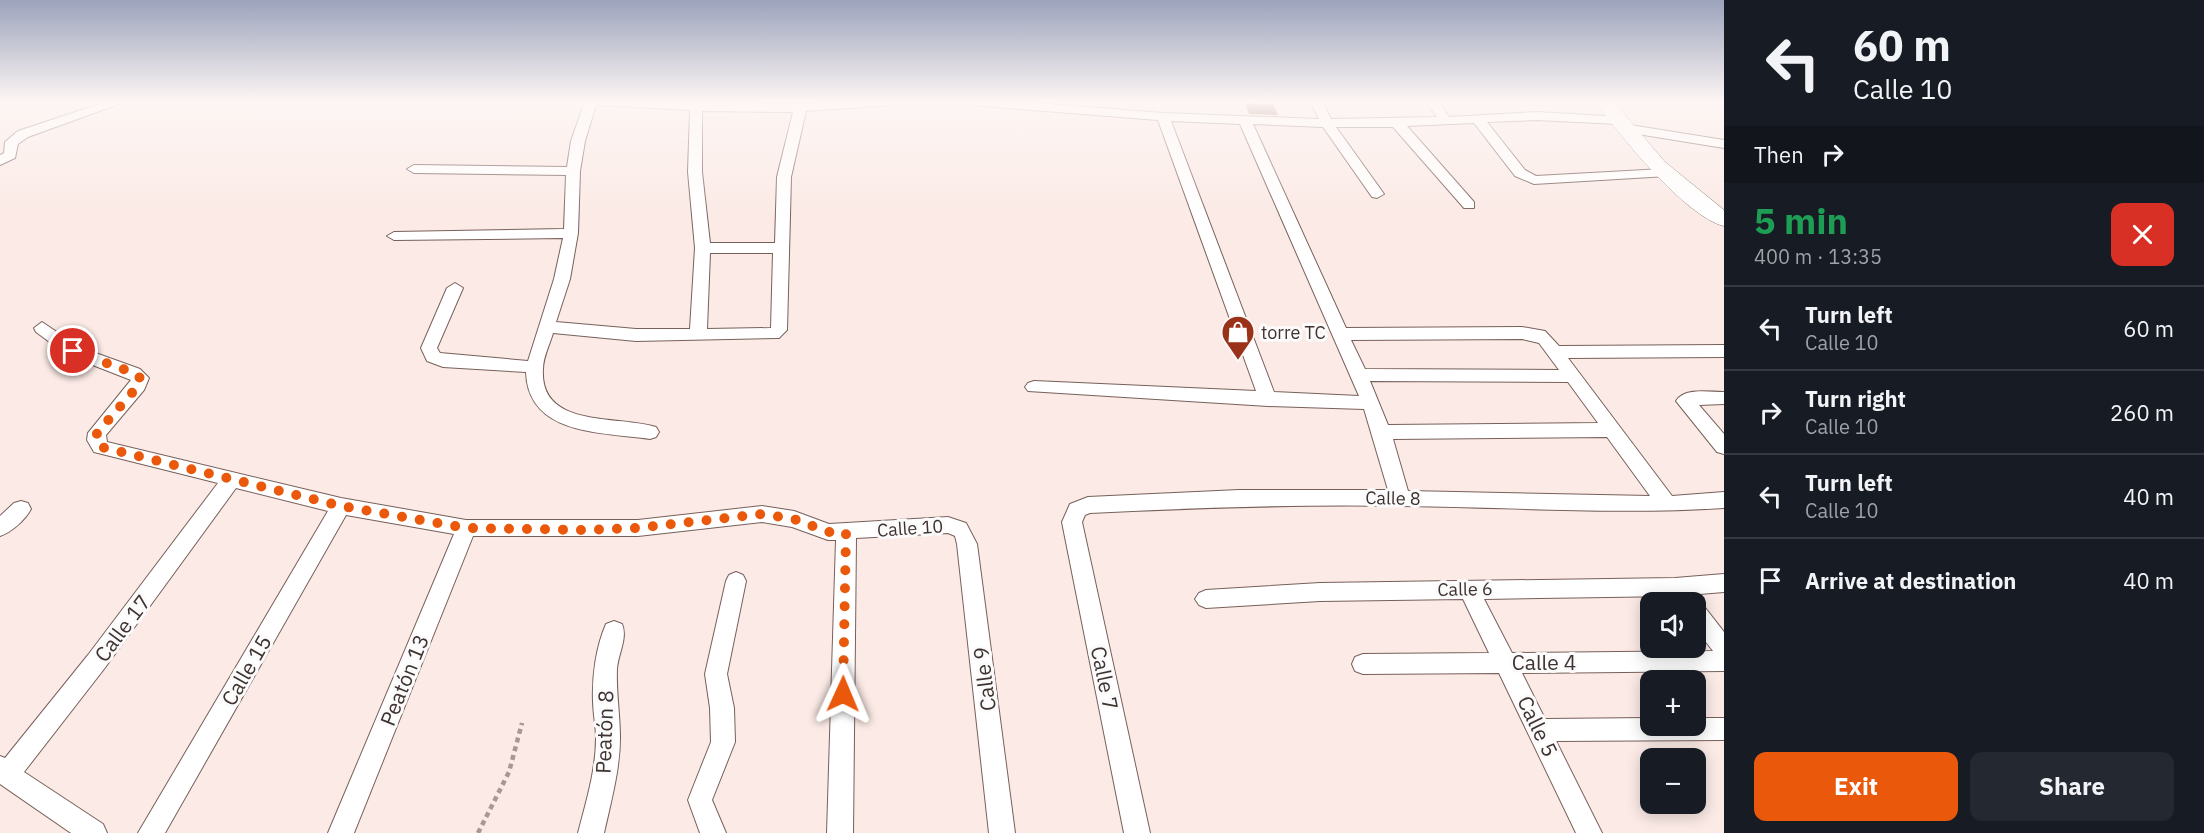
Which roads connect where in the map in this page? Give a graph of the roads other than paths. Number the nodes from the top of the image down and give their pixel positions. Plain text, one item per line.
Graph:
1 (15, 140) edge
2 (578, 140) edge
3 (695, 140) edge
4 (793, 140) edge
5 (1171, 140) edge
6 (1254, 140) edge
7 (1339, 140) edge
8 (1411, 140) edge
9 (1494, 140) edge
10 (1635, 140) edge
11 (1703, 140) edge
12 (1724, 144) edge
13 (0, 161) edge
14 (414, 169) dead end
15 (573, 171) junction
16 (1663, 173) junction
17 (1377, 194) dead end
18 (1469, 205) dead end
19 (1724, 220) edge
20 (571, 233) junction
21 (394, 236) dead end
22 (703, 248) junction
23 (782, 249) junction
24 (455, 288) dead end
25 (547, 327) junction
26 (42, 328) dead end
27 (699, 333) junction
28 (1341, 334) junction
29 (1724, 351) edge
30 (1554, 352) junction
31 (534, 367) junction
32 (1359, 375) junction
33 (1571, 376) junction
34 (1034, 387) dead end
35 (1724, 398) edge
36 (1268, 400) junction
37 (1371, 403) junction
38 (1612, 430) junction
39 (650, 432) dead end
40 (1382, 432) junction
41 (1724, 447) edge
42 (232, 478) junction
43 (1401, 498) junction
44 (1724, 500) edge
45 (1667, 504) junction
46 (341, 506) junction
47 (21, 509) dead end
48 (1072, 522) joint
49 (0, 528) edge
50 (466, 528) junction
51 (959, 528) joint
52 (846, 533) junction
53 (736, 581) dead end
54 (1724, 583) edge
55 (1469, 589) junction
56 (1692, 592) edge
57 (1640, 594) edge
58 (1206, 599) dead end
59 (1706, 626) edge
60 (614, 631) dead end
61 (1724, 648) edge
62 (1724, 661) edge
63 (1507, 663) junction
64 (1363, 664) dead end
65 (1724, 729) edge
66 (1540, 730) junction
67 (4, 772) edge
68 (94, 833) edge
69 (151, 833) edge
70 (341, 833) edge
71 (591, 833) edge
72 (713, 833) edge
73 (840, 833) edge
74 (1002, 833) edge
75 (1137, 833) edge
76 (1589, 833) edge

1 - 13 street
2 - 15 street
3 - 22 street
4 - 23 street
5 - 36 street
6 - 28 street
7 - 17 street
8 - 18 street
9 - 16 street
10 - 16 street
11 - 12 street
14 - 15 street
15 - 20 street
16 - 19 street
20 - 21 street
20 - 25 street
22 - 23 street
22 - 27 street
23 - 27 street
24 - 31 street
25 - 27 street
25 - 31 street
26 - 42 street, Calle 10
28 - 30 street
28 - 32 street
29 - 30 street
30 - 33 street
31 - 39 street
32 - 33 street
32 - 37 street
33 - 38 street
34 - 36 street
35 - 41 street
36 - 37 street
37 - 40 street
38 - 40 street
38 - 45 street
40 - 43 street
42 - 46 street, Calle 10
42 - 67 street, Calle 17
43 - 45 street, Calle 8
43 - 48 street, Calle 8
44 - 45 street, Calle 8
46 - 50 street, Calle 10
46 - 69 street, Calle 15
47 - 49 street
48 - 75 street, Calle 7
50 - 52 street, Calle 10
50 - 70 street, Peatón 13
51 - 52 street, Calle 10
51 - 74 street, Calle 9
52 - 73 street
53 - 72 street
54 - 56 street, Calle 6
55 - 57 street, Calle 6
55 - 58 street, Calle 6
55 - 63 street, Calle 5
59 - 61 street
60 - 71 street, Peatón 8
62 - 63 street, Calle 4
63 - 64 street, Calle 4
63 - 66 street, Calle 5
65 - 66 street
66 - 76 street, Calle 5
67 - 68 street

